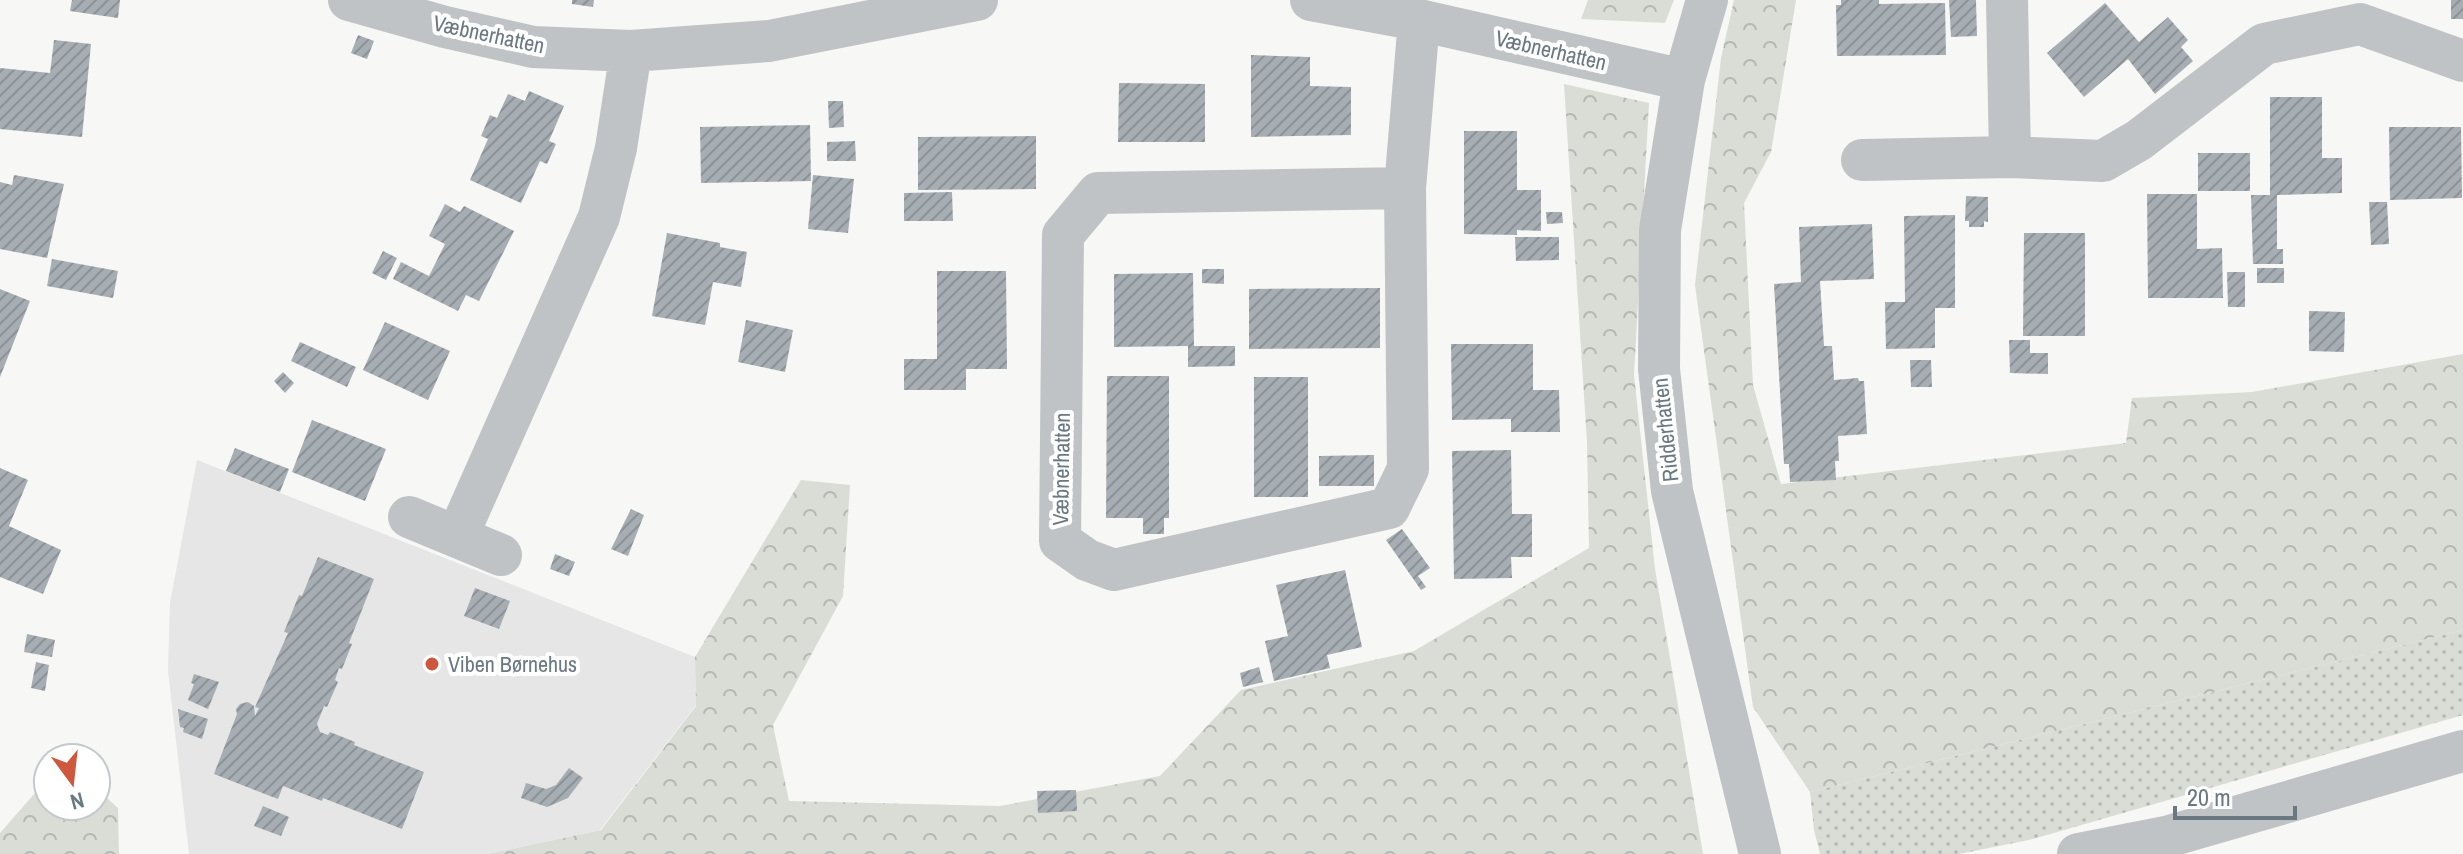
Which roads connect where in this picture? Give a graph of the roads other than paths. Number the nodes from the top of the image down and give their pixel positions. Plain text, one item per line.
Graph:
1 (349, 0) edge
2 (977, 0) edge
3 (1311, 0) edge
4 (1707, 0) edge
5 (2007, 0) edge
6 (2360, 12) edge
7 (1419, 20) junction
8 (631, 51) junction
9 (2463, 61) edge
10 (1684, 80) junction
11 (2010, 157) junction
12 (1862, 160) dead end
13 (1405, 188) junction
14 (409, 517) dead end
15 (457, 537) junction
16 (501, 555) dead end
17 (2463, 751) edge
18 (2170, 836) junction
19 (1760, 854) edge
20 (2078, 854) edge
21 (2127, 854) edge

1 - 8 street, Væbnerhatten
2 - 8 street, Væbnerhatten
3 - 7 street, Væbnerhatten
4 - 10 street, Ridderhatten
5 - 11 street
6 - 9 street
6 - 11 street
7 - 10 street, Væbnerhatten
7 - 13 street, Væbnerhatten
8 - 15 street
10 - 19 street, Ridderhatten
11 - 12 street
13 - 13 street, Væbnerhatten
14 - 15 street
15 - 16 street
17 - 18 street
18 - 20 street
18 - 21 street

